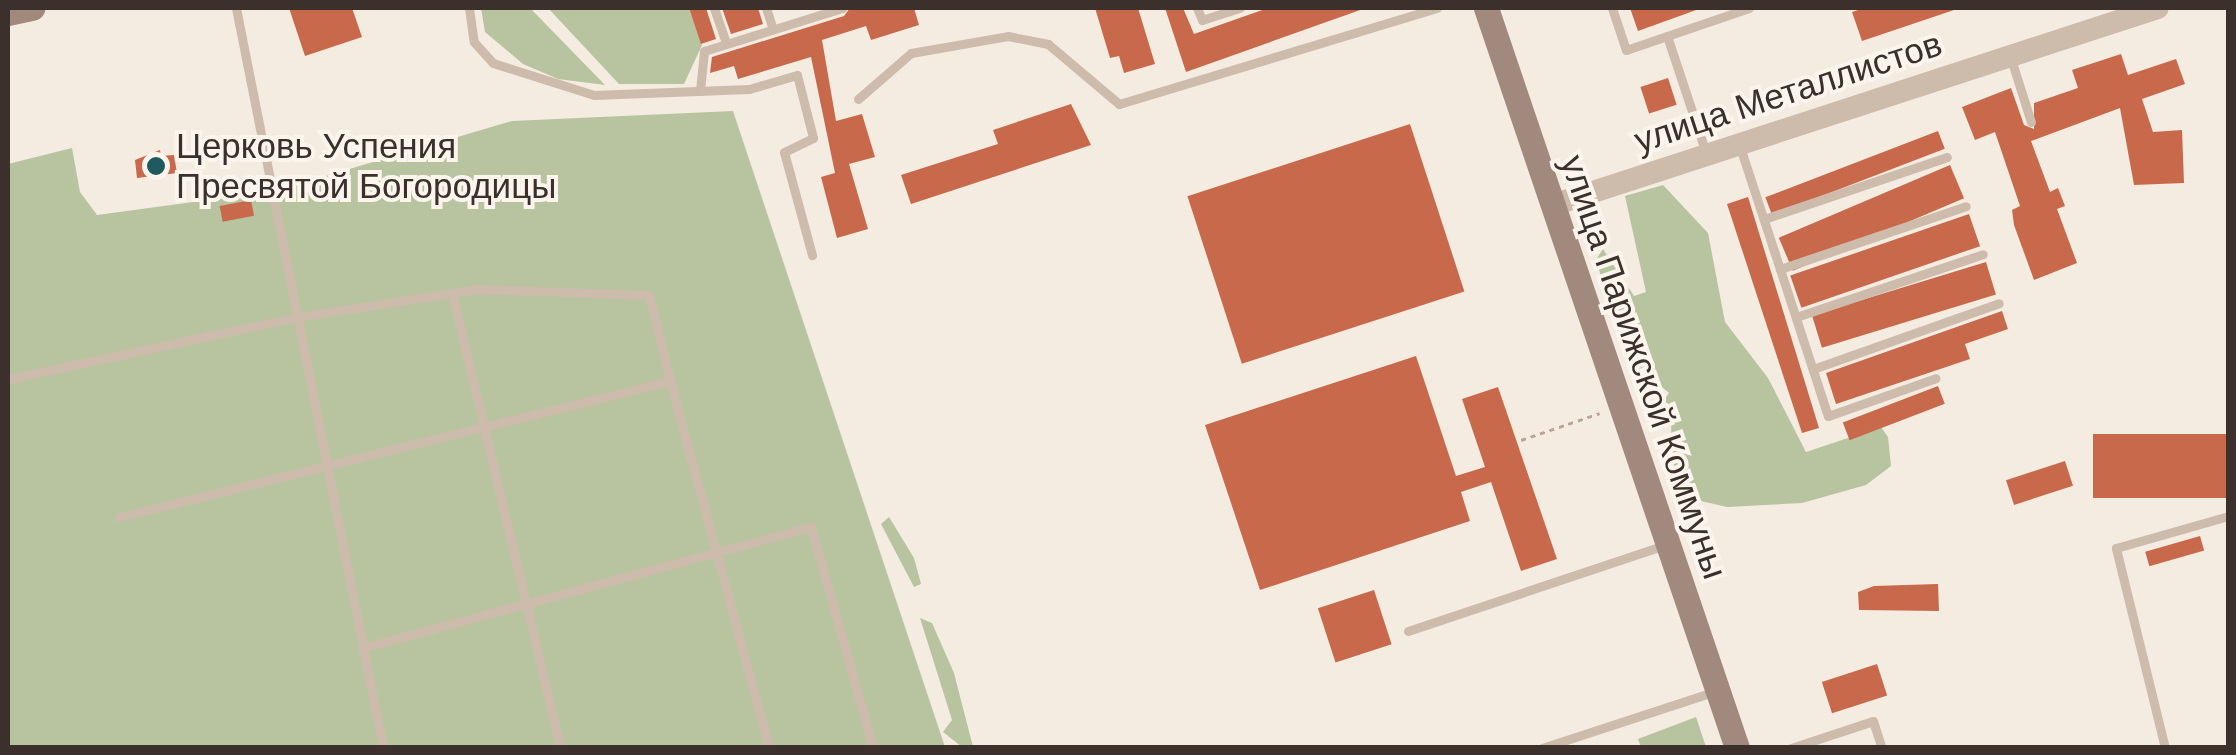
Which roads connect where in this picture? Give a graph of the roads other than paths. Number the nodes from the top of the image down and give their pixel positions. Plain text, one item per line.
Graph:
1 (32, 8) edge
2 (236, 8) edge
3 (470, 8) edge
4 (714, 8) edge
5 (766, 8) edge
6 (842, 8) edge
7 (1197, 8) edge
8 (1240, 8) edge
9 (1437, 8) edge
10 (1486, 8) edge
11 (1612, 8) edge
12 (1749, 8) edge
13 (2158, 8) edge
14 (830, 9) edge
15 (1405, 10) edge
16 (8, 13) edge
17 (773, 28) junction
18 (1667, 36) junction
19 (726, 43) junction
20 (2010, 56) junction
21 (700, 91) junction
22 (858, 99) dead end
23 (2031, 122) dead end
24 (1739, 144) junction
25 (1706, 155) junction
26 (1947, 157) dead end
27 (1553, 205) junction
28 (1966, 206) dead end
29 (1764, 219) junction
30 (1983, 254) dead end
31 (812, 256) dead end
32 (1780, 269) junction
33 (452, 293) junction
34 (2000, 303) dead end
35 (298, 317) junction
36 (1796, 317) junction
37 (1813, 369) junction
38 (1936, 378) dead end
39 (8, 379) edge
40 (670, 381) junction
41 (480, 427) junction
42 (323, 466) junction
43 (2228, 516) edge
44 (119, 517) dead end
45 (1667, 544) junction
46 (717, 552) junction
47 (524, 604) junction
48 (1408, 631) dead end
49 (362, 648) junction
50 (1716, 691) junction
51 (383, 748) edge
52 (560, 748) edge
53 (769, 748) edge
54 (873, 748) edge
55 (1542, 748) edge
56 (1737, 748) edge
57 (1791, 748) edge
58 (1882, 748) edge
59 (2165, 748) edge

1 - 16 main road
2 - 35 lane
3 - 21 lane
4 - 19 lane
5 - 17 lane
6 - 14 lane
7 - 8 lane
9 - 15 lane
10 - 27 main road, улица Парижской Коммуны
11 - 18 lane
12 - 18 lane
13 - 20 street, улица Металлистов
14 - 17 lane
15 - 22 lane
17 - 19 lane
18 - 25 lane
19 - 21 lane
20 - 23 lane
20 - 24 street, улица Металлистов
21 - 31 lane
24 - 25 street, улица Металлистов
24 - 29 lane
25 - 27 street, улица Металлистов
26 - 29 lane
27 - 45 main road, улица Парижской Коммуны
28 - 32 lane
29 - 32 lane
30 - 36 lane
32 - 36 lane
33 - 35 lane
33 - 40 lane
33 - 41 lane
34 - 37 lane
35 - 39 lane
35 - 42 lane
36 - 37 lane
37 - 38 lane
40 - 41 lane
40 - 46 lane
41 - 42 lane
41 - 47 lane
42 - 44 lane
42 - 49 lane
43 - 59 lane
45 - 48 lane
45 - 50 main road, улица Парижской Коммуны
46 - 47 lane
46 - 53 lane
46 - 54 lane
47 - 49 lane
47 - 52 lane
49 - 51 lane
50 - 55 lane
50 - 56 main road, улица Парижской Коммуны
57 - 58 lane

